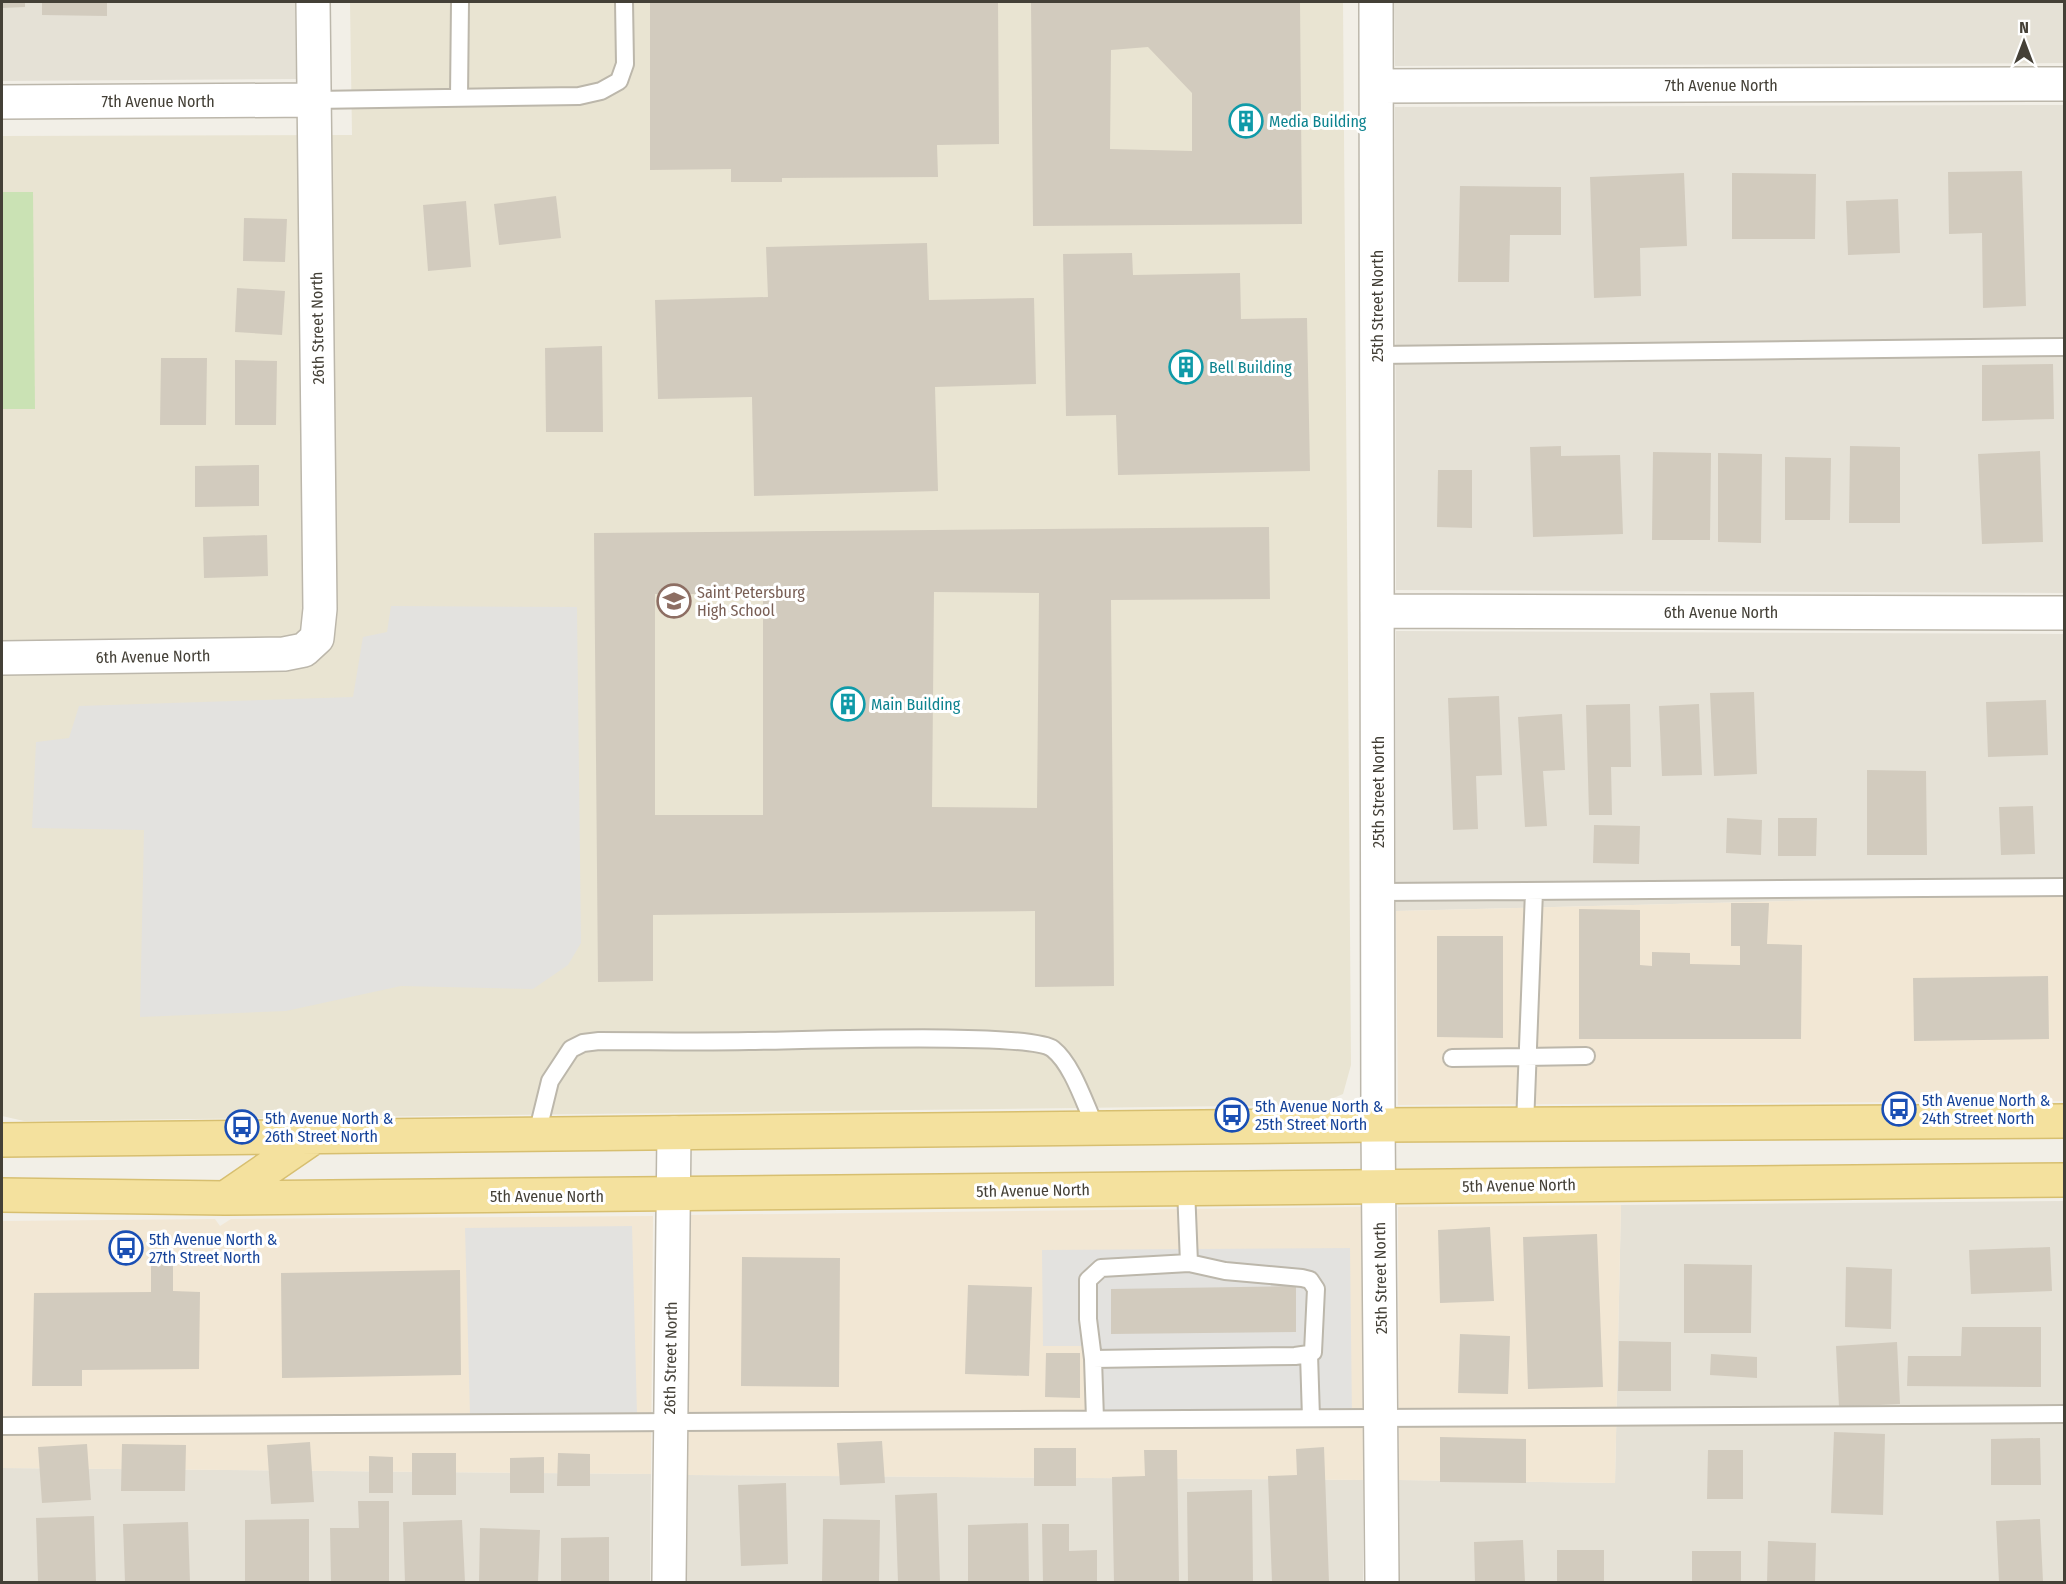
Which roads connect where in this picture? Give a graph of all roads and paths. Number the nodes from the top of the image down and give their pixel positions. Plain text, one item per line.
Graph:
1 (313, 2) edge
2 (460, 2) edge
3 (624, 2) edge
4 (1376, 2) edge
5 (2064, 84) edge
6 (1377, 86) junction
7 (459, 98) junction
8 (314, 100) junction
9 (2, 102) edge
10 (2064, 347) edge
11 (1377, 355) junction
12 (1377, 611) junction
13 (2064, 613) edge
14 (304, 650) joint
15 (2, 658) edge
16 (2064, 887) edge
17 (1534, 891) junction
18 (1378, 892) junction
19 (1586, 1056) dead end
20 (1528, 1057) junction
21 (1452, 1058) dead end
22 (2064, 1122) edge
23 (1378, 1125) junction
24 (1525, 1125) junction
25 (1096, 1128) junction
26 (674, 1133) junction
27 (537, 1134) junction
28 (314, 1137) junction
29 (2, 1140) edge
30 (2064, 1180) edge
31 (1379, 1186) junction
32 (1186, 1188) junction
33 (672, 1195) junction
34 (2, 1196) edge
35 (225, 1198) junction
36 (1189, 1263) junction
37 (1309, 1354) junction
38 (1093, 1359) junction
39 (2064, 1414) edge
40 (1311, 1418) junction
41 (1381, 1418) junction
42 (1095, 1419) junction
43 (670, 1422) junction
44 (2, 1426) edge
45 (669, 1582) edge
46 (1382, 1582) edge

1 - 8 street, 26th Street North
2 - 7 lane
3 - 7 lane
4 - 6 street, 25th Street North
5 - 6 street, 7th Avenue North
6 - 11 street, 25th Street North
7 - 8 lane
8 - 9 street, 7th Avenue North
8 - 14 street, 26th Street North
10 - 11 lane
11 - 12 street, 25th Street North
12 - 13 street, 6th Avenue North
12 - 18 street, 25th Street North
14 - 15 street, 6th Avenue North
16 - 17 lane
17 - 18 lane
17 - 20 lane
18 - 23 street, 25th Street North
19 - 20 lane
20 - 21 lane
20 - 24 lane
22 - 24 main road
23 - 24 main road
23 - 25 main road
23 - 31 street, 25th Street North
25 - 26 main road
25 - 27 lane
26 - 27 main road
26 - 33 street, 26th Street North
27 - 28 main road
28 - 29 main road
28 - 35 main road
30 - 31 main road, 5th Avenue North
31 - 32 main road, 5th Avenue North
31 - 41 street, 25th Street North
32 - 33 main road, 5th Avenue North
32 - 36 lane
33 - 35 main road, 5th Avenue North
33 - 43 street, 26th Street North
34 - 35 main road, 5th Avenue North
36 - 37 lane
36 - 38 lane
37 - 38 lane
37 - 40 lane
38 - 42 lane
39 - 41 lane
40 - 41 lane
40 - 42 lane
41 - 46 street, 25th Street North
42 - 43 lane
43 - 44 lane
43 - 45 street, 26th Street North

